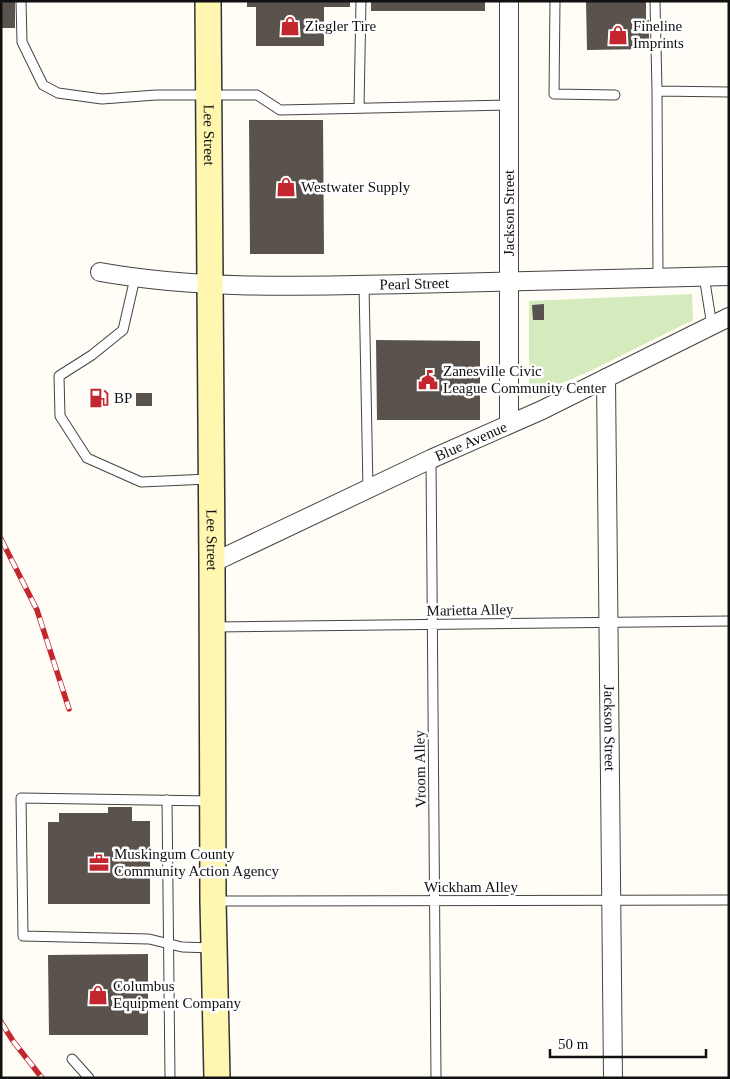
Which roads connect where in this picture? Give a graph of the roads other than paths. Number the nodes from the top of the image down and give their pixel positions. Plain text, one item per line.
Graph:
1 (21, 1) edge
2 (208, 1) edge
3 (361, 1) edge
4 (509, 1) edge
5 (555, 1) edge
6 (655, 1) edge
7 (657, 91) junction
8 (729, 92) edge
9 (209, 94) junction
10 (615, 95) dead end
11 (509, 105) junction
12 (359, 108) junction
13 (100, 272) dead end
14 (704, 276) junction
15 (729, 276) edge
16 (658, 277) junction
17 (135, 278) junction
18 (509, 281) junction
19 (210, 285) junction
20 (364, 285) junction
21 (729, 317) edge
22 (712, 326) junction
23 (606, 378) junction
24 (509, 424) junction
25 (431, 460) junction
26 (212, 479) junction
27 (368, 489) junction
28 (212, 563) junction
29 (729, 621) edge
30 (607, 622) junction
31 (432, 624) junction
32 (212, 627) junction
33 (167, 800) junction
34 (212, 801) junction
35 (434, 900) junction
36 (611, 900) junction
37 (729, 900) edge
38 (213, 901) junction
39 (169, 943) junction
40 (214, 948) junction
41 (72, 1059) dead end
42 (89, 1078) edge
43 (170, 1078) edge
44 (216, 1078) edge
45 (436, 1078) edge
46 (612, 1078) edge

1 - 9 lane
2 - 9 street, Lee Street
3 - 12 lane
4 - 11 street, Jackson Street
5 - 10 lane
6 - 7 lane
7 - 8 lane
7 - 16 lane
9 - 12 lane
9 - 19 street, Lee Street
11 - 12 lane
11 - 18 street, Jackson Street
13 - 17 street, Pearl Street
14 - 15 street, Pearl Street
14 - 16 street, Pearl Street
14 - 22 lane
16 - 18 street, Pearl Street
17 - 19 street, Pearl Street
17 - 26 lane
18 - 20 street, Pearl Street
18 - 24 street, Jackson Street
19 - 20 street, Pearl Street
19 - 26 street, Lee Street
20 - 27 lane
21 - 22 street, Blue Avenue
22 - 23 street, Blue Avenue
23 - 24 street, Blue Avenue
23 - 30 street, Jackson Street
24 - 25 street, Blue Avenue
25 - 27 street, Blue Avenue
25 - 31 lane, Vroom Alley
26 - 28 street, Lee Street
27 - 28 street, Blue Avenue
28 - 32 street, Lee Street
29 - 30 lane, Marietta Alley
30 - 31 lane, Marietta Alley
30 - 36 street, Jackson Street
31 - 32 lane, Marietta Alley
31 - 35 lane, Vroom Alley
32 - 34 street, Lee Street
33 - 34 lane
33 - 39 lane
33 - 39 lane
34 - 38 street, Lee Street
35 - 36 lane, Wickham Alley
35 - 38 lane, Wickham Alley
35 - 45 lane, Vroom Alley
36 - 37 lane, Wickham Alley
36 - 46 street, Jackson Street
38 - 40 street, Lee Street
39 - 40 lane
39 - 43 lane
40 - 44 street, Lee Street
41 - 42 lane

